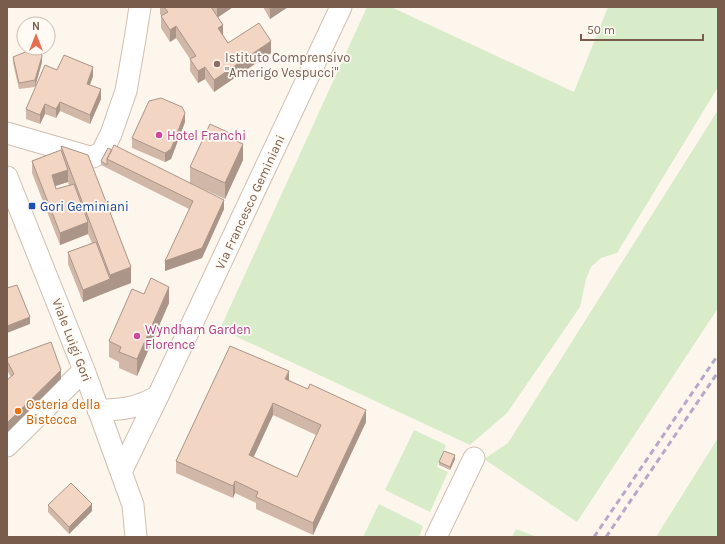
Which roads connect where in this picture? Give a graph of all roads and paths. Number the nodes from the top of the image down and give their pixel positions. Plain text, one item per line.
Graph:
1 (140, 7) edge
2 (341, 7) edge
3 (7, 133) edge
4 (7, 177) edge
5 (84, 370) junction
6 (158, 396) junction
7 (98, 410) junction
8 (7, 446) edge
9 (474, 458) dead end
10 (121, 472) junction
11 (133, 505) junction
12 (136, 537) edge
13 (151, 537) edge
14 (436, 537) edge

1 - 3 street
2 - 6 street, Via Francesco Geminiani
4 - 5 street, Viale Luigi Gori
5 - 7 street, Viale Luigi Gori
5 - 8 street
6 - 7 street
6 - 10 street, Via Francesco Geminiani
7 - 10 street, Viale Luigi Gori
9 - 14 street
10 - 11 street, Viale Luigi Gori
11 - 12 street, Viale Luigi Gori
11 - 13 street, Viale Luigi Gori

